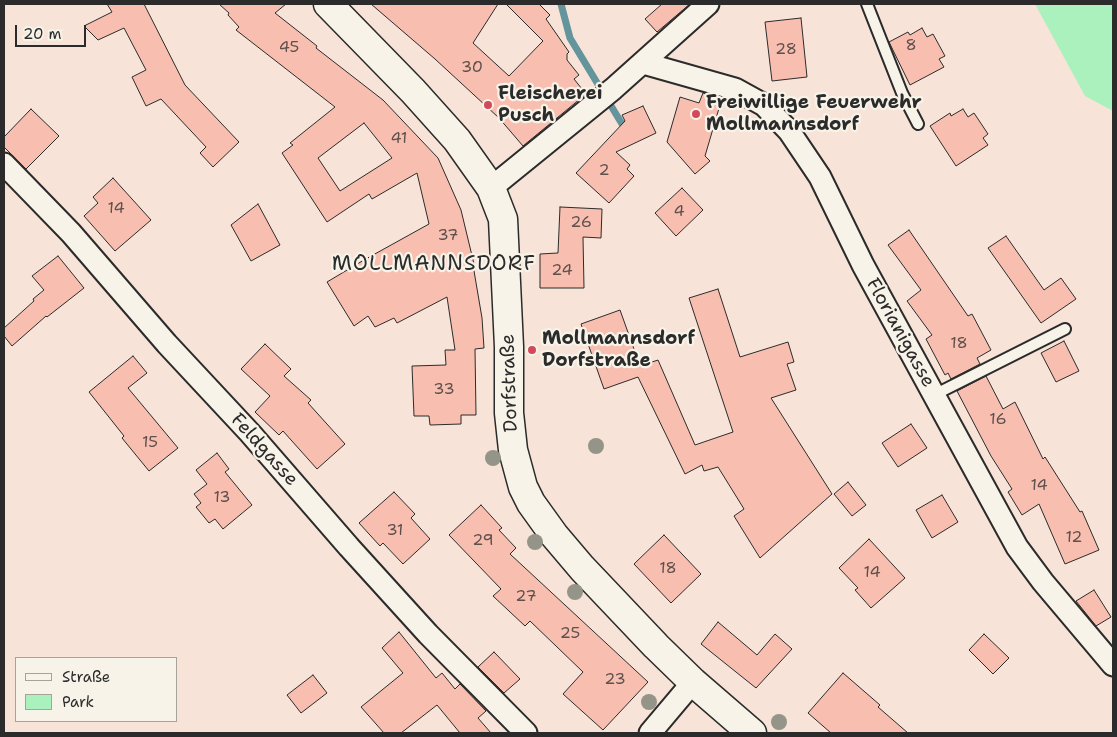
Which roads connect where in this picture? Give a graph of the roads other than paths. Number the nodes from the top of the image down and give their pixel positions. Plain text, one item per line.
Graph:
1 (328, 4) edge
2 (708, 4) edge
3 (867, 4) edge
4 (643, 63) junction
5 (918, 124) dead end
6 (4, 164) edge
7 (491, 188) junction
8 (1065, 329) dead end
9 (934, 394) junction
10 (1113, 664) edge
11 (693, 682) junction
12 (526, 733) edge
13 (650, 733) edge
14 (752, 733) edge

1 - 7 street, Dorfstraße
2 - 4 street
3 - 5 lane
4 - 7 street
4 - 9 street, Florianigasse
6 - 12 street, Feldgasse
7 - 11 street, Dorfstraße
8 - 9 lane
9 - 10 street, Florianigasse
11 - 13 street
11 - 14 street, Dorfstraße

